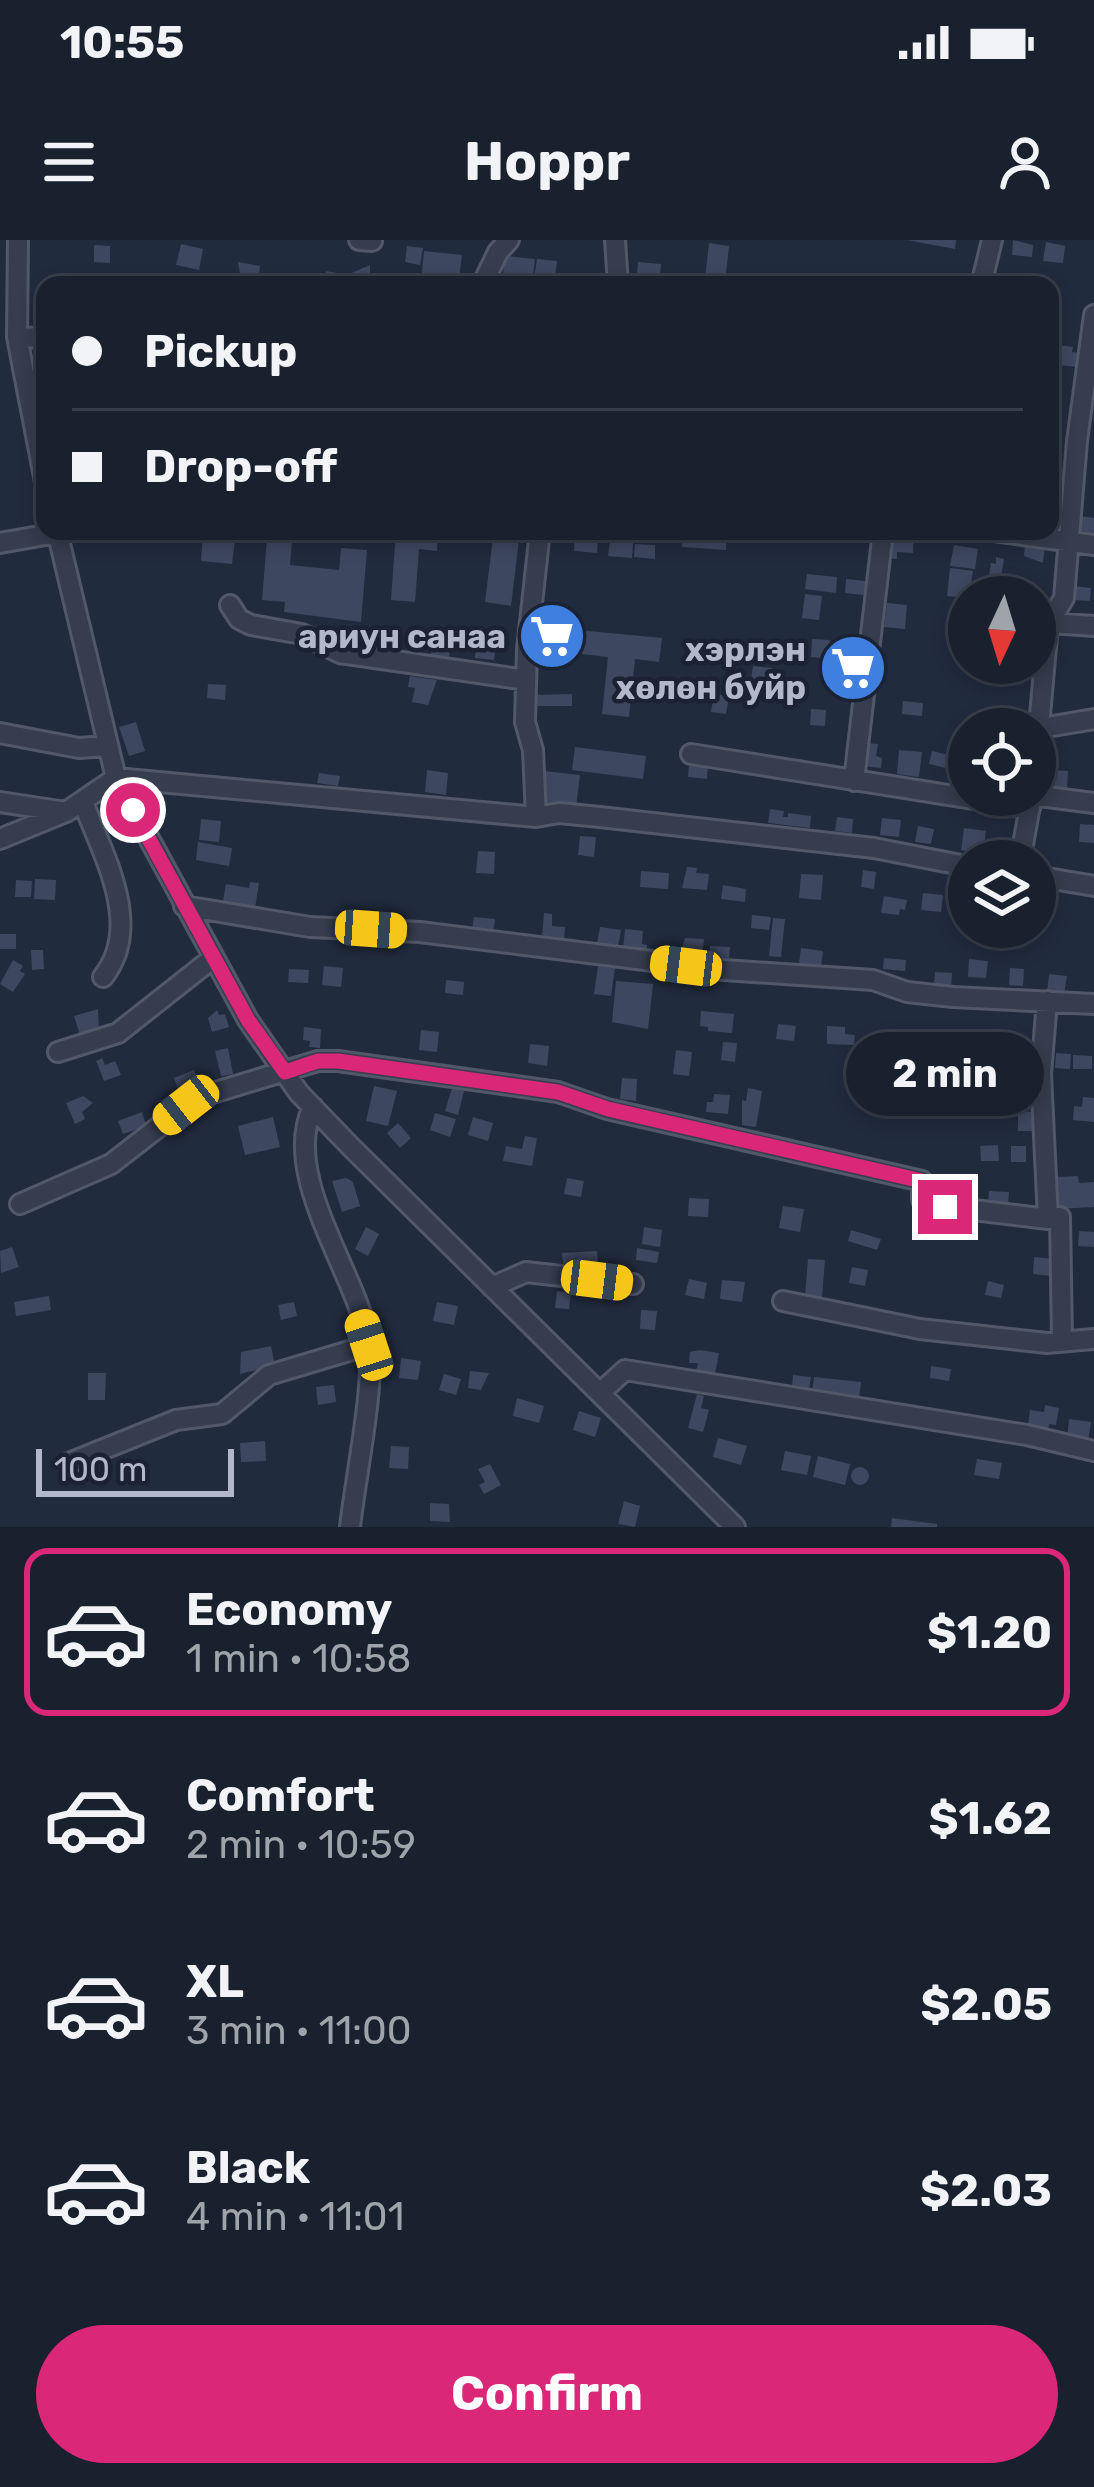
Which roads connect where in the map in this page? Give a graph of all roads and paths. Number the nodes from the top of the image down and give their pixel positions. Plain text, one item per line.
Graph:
1 (18, 240) edge
2 (359, 240) edge
3 (509, 240) edge
4 (615, 240) edge
5 (992, 240) edge
6 (372, 242) edge
7 (486, 276) edge
8 (617, 276) edge
9 (983, 276) edge
10 (1094, 315) edge
11 (17, 337) junction
12 (36, 338) edge
13 (1092, 340) edge
14 (36, 433) edge
15 (1085, 442) edge
16 (36, 536) edge
17 (59, 540) edge
18 (539, 540) edge
19 (882, 540) edge
20 (1054, 540) edge
21 (1067, 542) junction
22 (0, 543) edge
23 (1094, 545) edge
24 (230, 605) dead end
25 (1056, 613) edge
26 (1056, 623) edge
27 (1094, 626) edge
28 (526, 680) junction
29 (1094, 719) edge
30 (1056, 725) edge
31 (0, 733) edge
32 (106, 746) junction
33 (691, 754) dead end
34 (116, 778) junction
35 (854, 781) junction
36 (948, 795) edge
37 (1056, 798) edge
38 (0, 802) edge
39 (1094, 803) edge
40 (74, 807) junction
41 (536, 817) junction
42 (0, 839) edge
43 (948, 862) edge
44 (1056, 880) edge
45 (1094, 886) edge
46 (184, 906) junction
47 (213, 958) junction
48 (103, 977) dead end
49 (1047, 1001) junction
50 (1094, 1004) edge
51 (58, 1052) dead end
52 (285, 1072) junction
53 (313, 1107) junction
54 (20, 1204) dead end
55 (1048, 1219) junction
56 (633, 1284) dead end
57 (492, 1287) junction
58 (783, 1301) dead end
59 (1094, 1339) edge
60 (1062, 1340) junction
61 (369, 1345) junction
62 (600, 1393) junction
63 (1094, 1451) edge
64 (69, 1463) dead end
65 (350, 1527) edge
66 (735, 1527) edge

1 - 11 street
2 - 6 street
3 - 7 street
4 - 8 street
5 - 9 street
10 - 13 street
11 - 12 street
11 - 14 street
13 - 15 street
15 - 21 street
16 - 22 street
17 - 32 street
18 - 28 street
19 - 35 street
20 - 21 street
21 - 23 street
21 - 25 street
24 - 28 street
26 - 27 street
28 - 41 street
29 - 30 street
31 - 32 street
32 - 34 street
33 - 35 street
34 - 40 street
34 - 41 street
34 - 46 street
35 - 36 street
37 - 39 street
38 - 40 street
40 - 42 street
40 - 48 street
41 - 43 street
44 - 45 street
46 - 47 street
46 - 49 street
47 - 51 street
47 - 52 street
49 - 50 street
49 - 55 street
52 - 53 street
52 - 54 street
52 - 55 street
53 - 57 street
53 - 61 street
55 - 60 street
56 - 57 street
57 - 62 street
58 - 60 street
59 - 60 street
61 - 64 street
61 - 65 street
62 - 63 street
62 - 66 street

